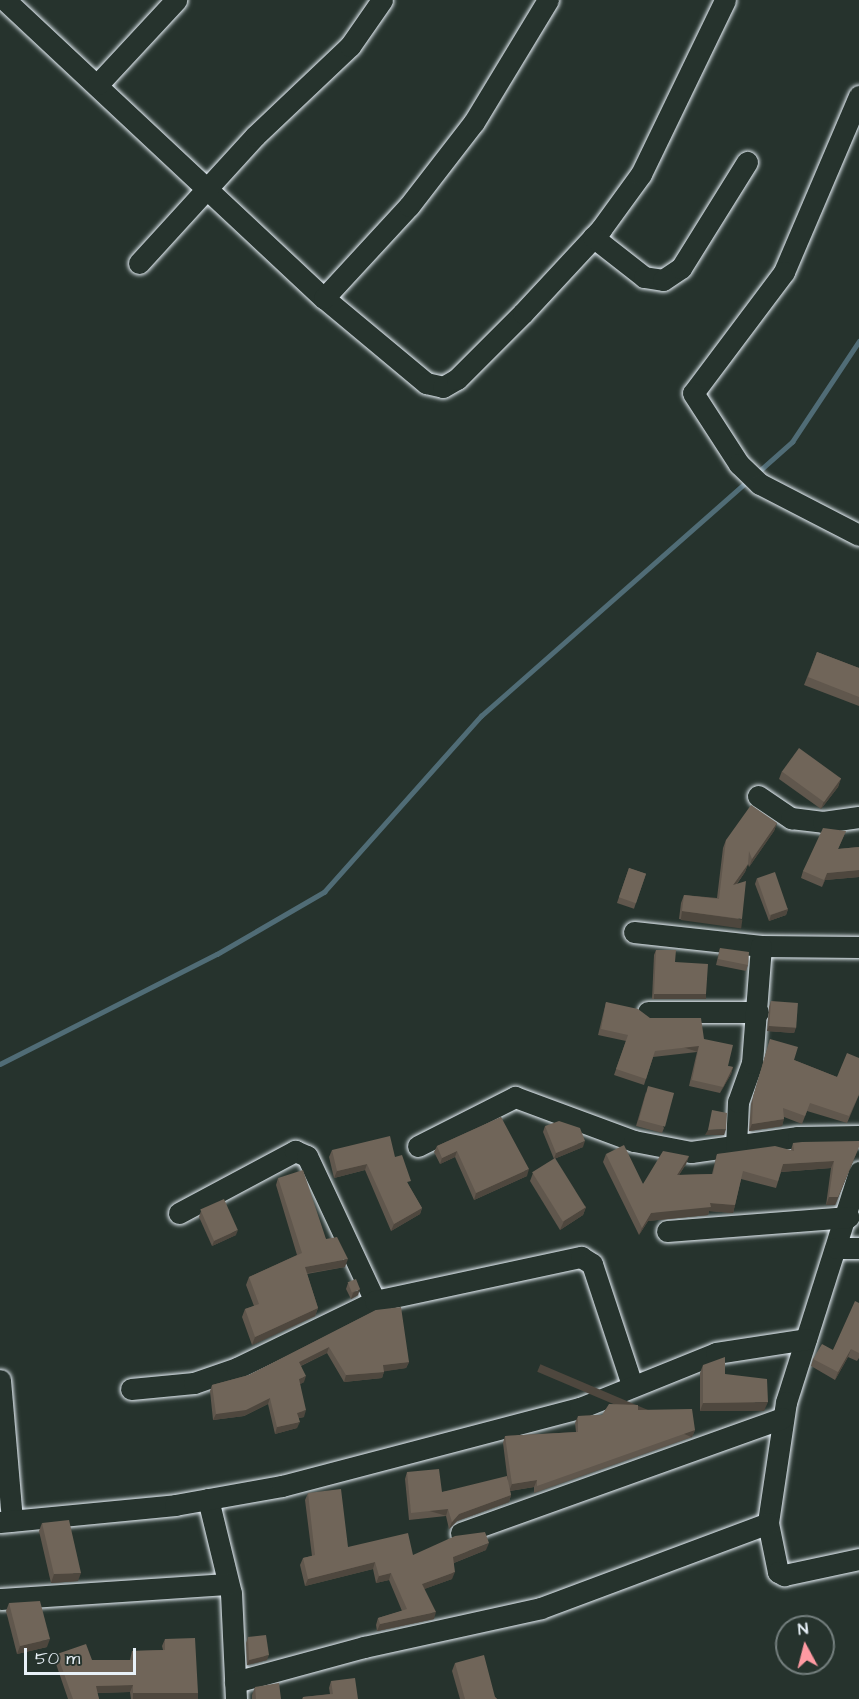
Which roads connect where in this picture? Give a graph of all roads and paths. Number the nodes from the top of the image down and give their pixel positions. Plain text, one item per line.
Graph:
1 (5, 0) edge
2 (176, 0) edge
3 (382, 0) edge
4 (548, 0) edge
5 (725, 0) edge
6 (98, 84) junction
7 (859, 96) edge
8 (747, 162) dead end
9 (204, 190) junction
10 (593, 237) junction
11 (139, 263) dead end
12 (324, 298) junction
13 (859, 535) edge
14 (758, 796) dead end
15 (859, 817) edge
16 (634, 932) dead end
17 (761, 946) junction
18 (859, 947) edge
19 (648, 1012) dead end
20 (758, 1012) junction
21 (859, 1136) edge
22 (418, 1146) dead end
23 (736, 1146) junction
24 (859, 1172) edge
25 (179, 1213) dead end
26 (848, 1216) junction
27 (667, 1231) dead end
28 (836, 1248) junction
29 (859, 1248) edge
30 (375, 1301) junction
31 (806, 1339) junction
32 (0, 1380) edge
33 (632, 1385) junction
34 (131, 1389) dead end
35 (782, 1418) junction
36 (208, 1499) junction
37 (6, 1521) edge
38 (768, 1523) junction
39 (461, 1533) edge
40 (859, 1558) edge
41 (228, 1584) junction
42 (0, 1599) edge
43 (235, 1694) edge

1 - 6 street
2 - 6 street
3 - 9 street
4 - 12 street
5 - 10 street
6 - 9 street
7 - 13 street
8 - 10 street
9 - 11 street
9 - 12 street
10 - 12 street
14 - 15 street
16 - 17 street
17 - 18 street
17 - 20 street
19 - 20 street
20 - 23 street
21 - 23 street
22 - 23 street
24 - 26 street
25 - 30 street
26 - 27 street
26 - 28 street
28 - 29 street
28 - 31 street
30 - 33 street
30 - 34 street
31 - 33 street
31 - 35 street
32 - 37 street
33 - 36 street
35 - 38 street
35 - 39 street
36 - 37 street
36 - 41 street
38 - 40 street
38 - 43 street
41 - 42 street
41 - 43 street

